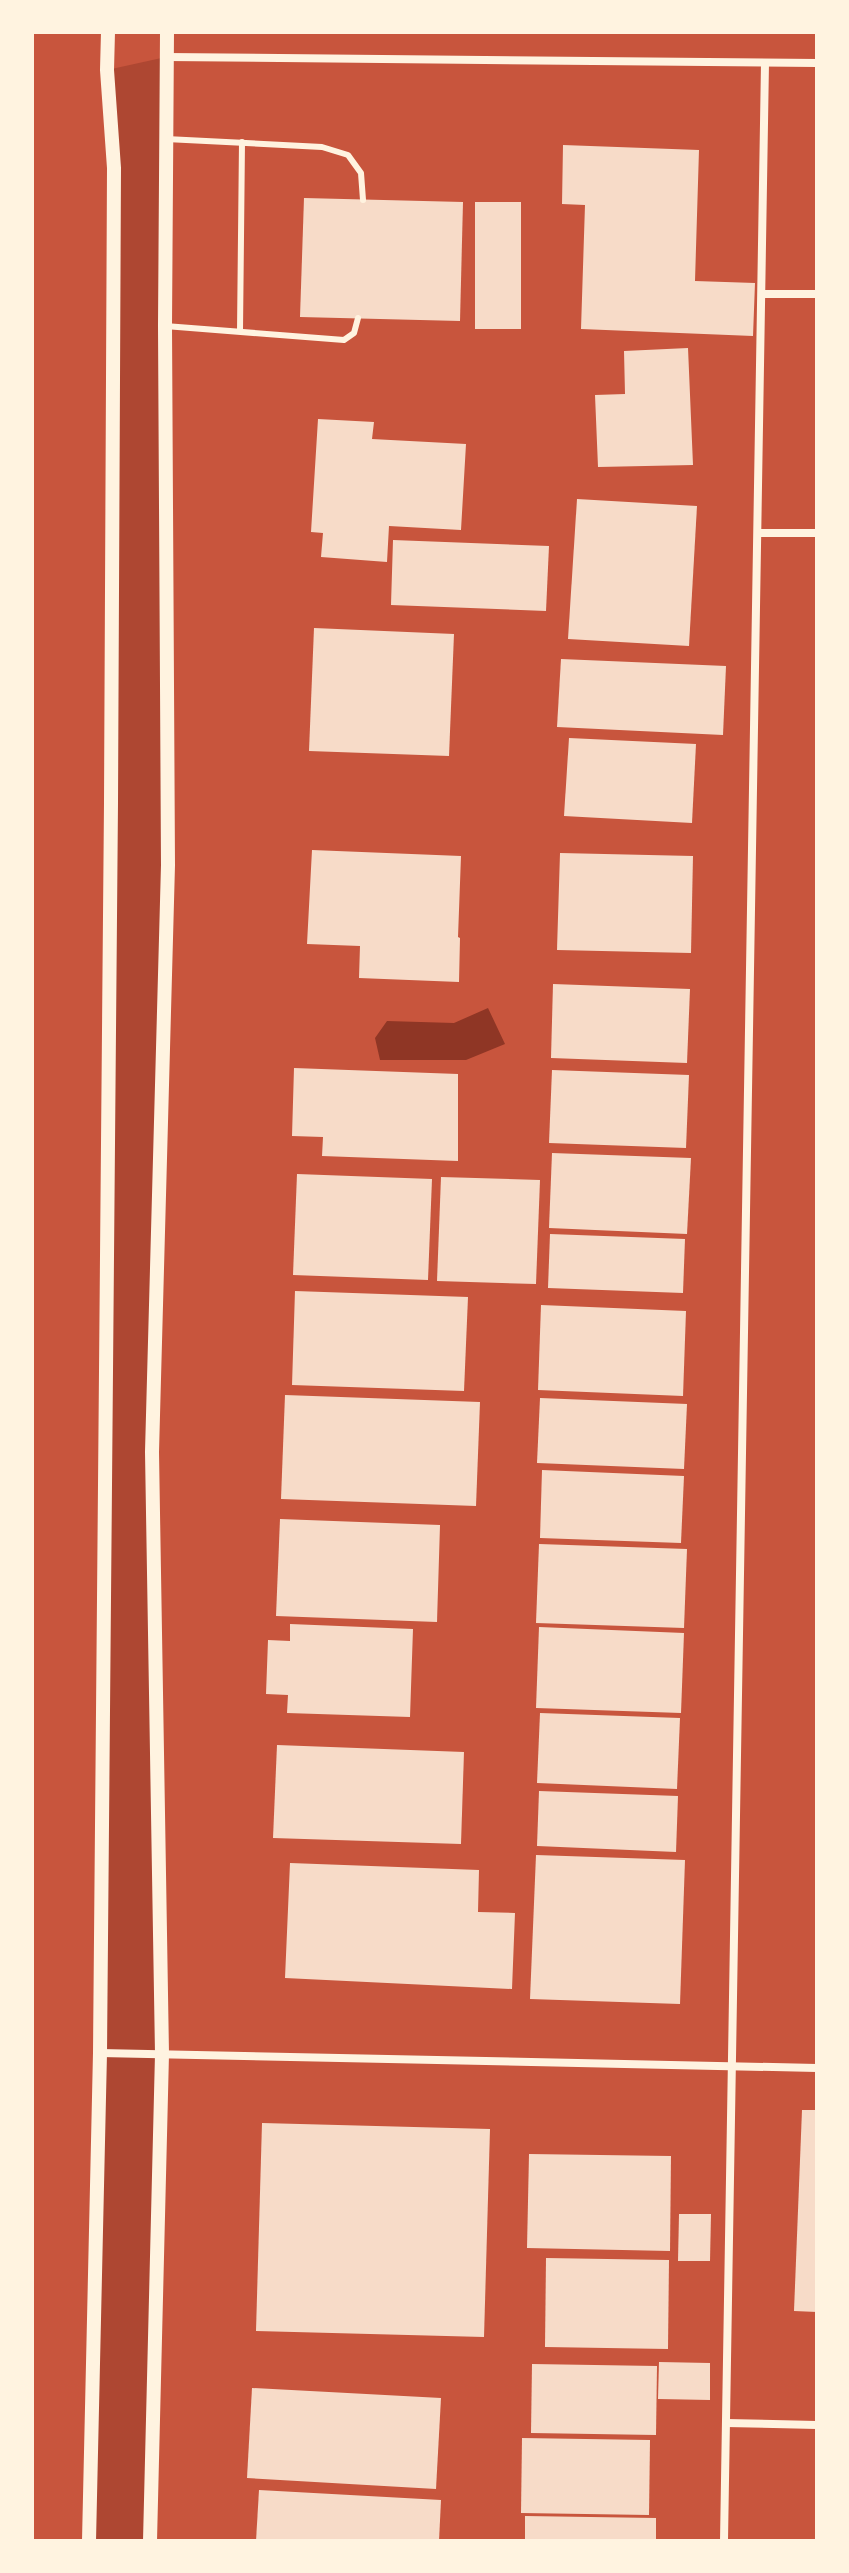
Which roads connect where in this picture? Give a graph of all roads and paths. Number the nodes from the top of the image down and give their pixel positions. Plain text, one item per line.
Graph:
1 (108, 32) edge
2 (167, 33) edge
3 (166, 57) junction
4 (765, 63) junction
5 (817, 63) edge
6 (166, 139) junction
7 (242, 142) junction
8 (363, 200) dead end
9 (762, 294) junction
10 (817, 294) edge
11 (358, 318) dead end
12 (165, 326) junction
13 (240, 331) junction
14 (759, 533) junction
15 (817, 533) edge
16 (100, 2053) junction
17 (162, 2054) junction
18 (732, 2066) junction
19 (817, 2068) edge
20 (726, 2423) junction
21 (817, 2425) edge
22 (89, 2541) edge
23 (150, 2541) edge
24 (724, 2541) edge

1 - 16 street
2 - 3 street
3 - 4 street
3 - 6 street
4 - 5 street
4 - 9 street
6 - 7 lane
6 - 12 street
7 - 8 lane
7 - 13 lane
9 - 10 street
9 - 14 street
11 - 13 lane
12 - 13 lane
12 - 17 street
14 - 15 street
14 - 18 street
16 - 17 street
16 - 22 street
17 - 18 street
17 - 23 street
18 - 19 street
18 - 20 street
20 - 21 street
20 - 24 street

